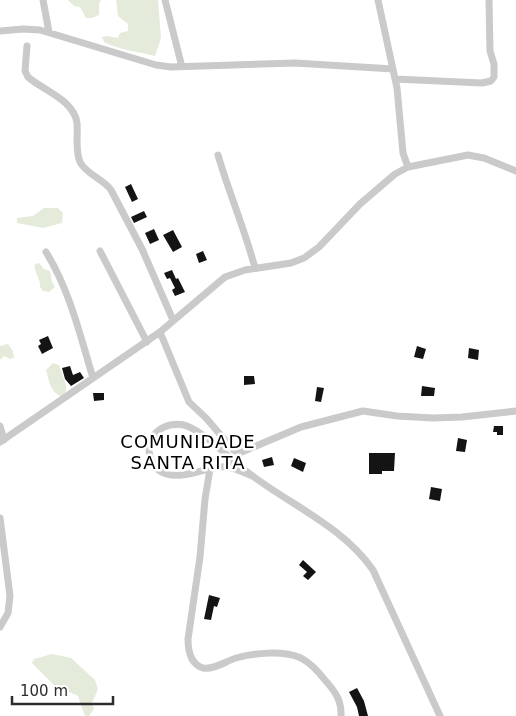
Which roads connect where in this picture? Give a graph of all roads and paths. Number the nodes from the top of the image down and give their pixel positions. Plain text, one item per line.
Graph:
1 (43, 0) edge
2 (166, 0) edge
3 (378, 0) edge
4 (489, 0) edge
5 (0, 32) edge
6 (49, 32) junction
7 (27, 46) dead end
8 (182, 68) junction
9 (393, 69) junction
10 (395, 79) junction
11 (218, 155) dead end
12 (408, 167) junction
13 (516, 171) edge
14 (100, 251) dead end
15 (46, 252) dead end
16 (255, 268) junction
17 (174, 320) junction
18 (160, 332) junction
19 (147, 342) junction
20 (93, 378) junction
21 (516, 411) edge
22 (0, 426) edge
23 (2, 441) edge
24 (234, 457) junction
25 (224, 467) junction
26 (210, 469) junction
27 (252, 476) junction
28 (0, 518) edge
29 (0, 627) edge
30 (341, 716) edge
31 (440, 716) edge

1 - 6 street
2 - 8 street
3 - 9 street
4 - 10 street
5 - 6 street
6 - 8 street
7 - 17 street
8 - 9 street
9 - 10 street
10 - 12 street
11 - 16 street
12 - 13 street
12 - 16 street
14 - 19 street
15 - 20 street
16 - 17 street
17 - 18 street
18 - 19 street
18 - 24 street
19 - 20 street
20 - 23 street
21 - 24 street
22 - 23 street
24 - 25 street
24 - 26 street
24 - 27 street
25 - 26 street
25 - 27 street
26 - 30 street
27 - 31 street
28 - 29 street

